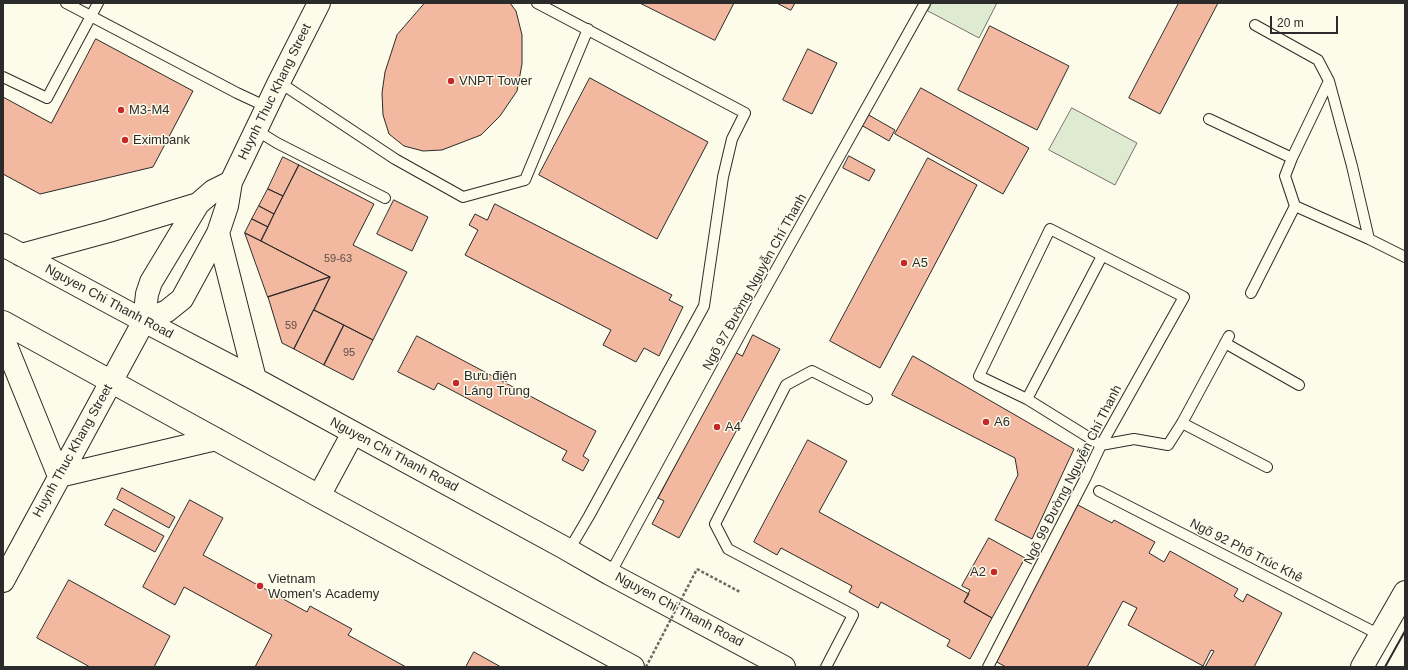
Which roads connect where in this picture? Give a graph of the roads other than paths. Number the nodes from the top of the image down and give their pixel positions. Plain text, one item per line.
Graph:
1 (66, 3) edge
2 (98, 3) edge
3 (319, 3) edge
4 (537, 3) edge
5 (925, 3) edge
6 (91, 16) junction
7 (1255, 25) dead end
8 (588, 29) junction
9 (3, 77) edge
10 (1329, 81) junction
11 (278, 82) junction
12 (267, 107) junction
13 (1209, 119) dead end
14 (256, 130) junction
15 (1292, 158) junction
16 (231, 182) junction
17 (385, 198) dead end
18 (198, 204) junction
19 (1295, 206) junction
20 (218, 233) junction
21 (1370, 239) junction
22 (8, 250) edge
23 (1102, 256) junction
24 (1405, 257) edge
25 (1251, 293) dead end
26 (144, 321) junction
27 (3, 322) edge
28 (3, 338) edge
29 (255, 379) junction
30 (112, 382) junction
31 (1300, 385) dead end
32 (867, 399) dead end
33 (1027, 399) junction
34 (1182, 423) junction
35 (353, 433) junction
36 (216, 439) junction
37 (1101, 445) junction
38 (1267, 467) dead end
39 (59, 476) junction
40 (1099, 491) dead end
41 (319, 496) junction
42 (569, 550) junction
43 (610, 574) junction
44 (3, 581) edge
45 (1405, 592) edge
46 (1380, 635) junction
47 (611, 662) edge
48 (633, 667) edge
49 (784, 667) edge
50 (826, 667) edge
51 (988, 667) edge
52 (1362, 667) edge

1 - 6 lane
2 - 6 lane
3 - 11 main road, Huynh Thuc Khang Street
4 - 8 lane
5 - 43 lane, Ngõ 97 Đường Nguyễn Chí Thanh
6 - 9 lane
6 - 12 lane
7 - 10 lane
8 - 11 lane
8 - 42 lane
10 - 15 lane
10 - 21 lane
11 - 12 main road, Huynh Thuc Khang Street
12 - 14 main road, Huynh Thuc Khang Street
13 - 15 lane
14 - 16 main road, Huynh Thuc Khang Street
14 - 17 lane
15 - 19 lane
16 - 18 main road, Huynh Thuc Khang Street
16 - 20 main road, Huynh Thuc Khang Street
18 - 22 main road
18 - 26 main road, Huynh Thuc Khang Street
19 - 21 lane
19 - 25 lane
20 - 26 main road, Huynh Thuc Khang Street
20 - 29 main road
21 - 24 lane
22 - 26 main road, Nguyen Chi Thanh Road
23 - 33 lane
23 - 33 lane
23 - 37 lane, Ngõ 99 Đường Nguyễn Chí Thanh
26 - 29 main road, Nguyen Chi Thanh Road
26 - 30 main road, Huynh Thuc Khang Street
27 - 30 main road
28 - 39 main road
29 - 35 main road, Nguyen Chi Thanh Road
30 - 36 main road
30 - 39 main road, Huynh Thuc Khang Street
31 - 34 lane
32 - 50 lane
33 - 37 lane
34 - 37 lane
34 - 38 lane
35 - 41 main road
35 - 42 main road, Nguyen Chi Thanh Road
36 - 39 main road
36 - 41 main road
37 - 51 lane, Ngõ 99 Đường Nguyễn Chí Thanh
39 - 44 main road, Huynh Thuc Khang Street
40 - 46 lane, Ngõ 92 Phố Trúc Khê
41 - 47 main road
42 - 43 main road, Nguyen Chi Thanh Road
43 - 49 main road, Nguyen Chi Thanh Road
45 - 46 main road
46 - 52 main road
47 - 48 main road

